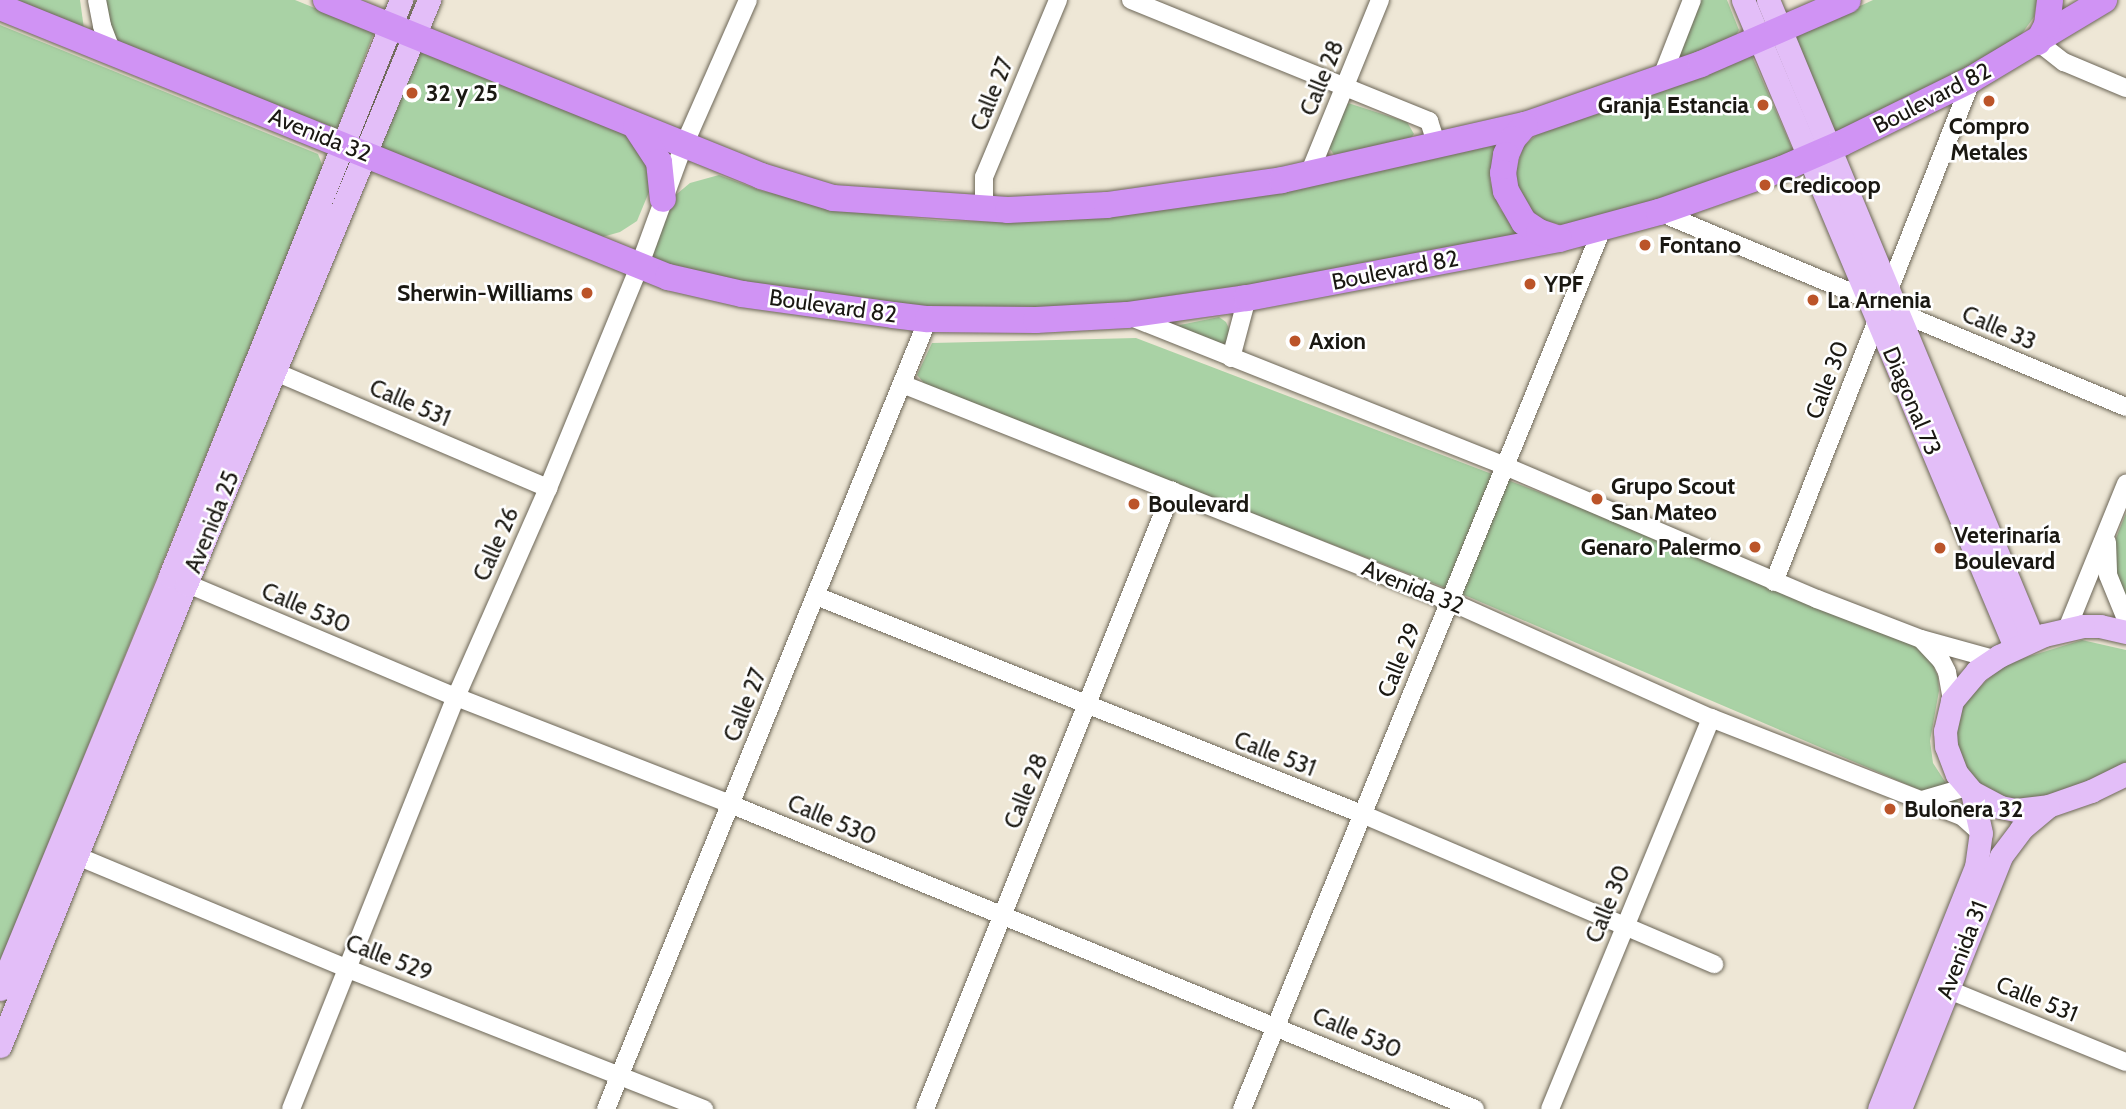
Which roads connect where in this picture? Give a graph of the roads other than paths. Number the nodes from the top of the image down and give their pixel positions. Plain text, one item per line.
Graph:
1 (97, 0) edge
2 (326, 0) edge
3 (401, 0) edge
4 (429, 0) edge
5 (748, 0) edge
6 (1058, 0) edge
7 (1131, 0) edge
8 (1380, 0) edge
9 (1692, 0) edge
10 (1743, 0) edge
11 (1768, 0) edge
12 (1848, 0) edge
13 (2050, 0) edge
14 (2104, 0) edge
15 (0, 7) edge
16 (390, 25) junction
17 (414, 35) junction
18 (1770, 35) junction
19 (2038, 42) junction
20 (113, 54) junction
21 (1661, 79) junction
22 (1972, 79) junction
23 (1344, 88) junction
24 (2126, 88) edge
25 (1525, 125) junction
26 (636, 127) junction
27 (684, 145) junction
28 (1437, 145) junction
29 (355, 149) junction
30 (1819, 153) junction
31 (1310, 174) junction
32 (663, 199) junction
33 (984, 209) junction
34 (1659, 212) junction
35 (1602, 229) junction
36 (1559, 239) junction
37 (639, 267) junction
38 (1247, 298) junction
39 (1883, 305) junction
40 (1128, 315) junction
41 (928, 319) junction
42 (1231, 358) junction
43 (264, 367) junction
44 (902, 384) junction
45 (2126, 407) edge
46 (1505, 466) junction
47 (2126, 484) edge
48 (548, 488) junction
49 (1172, 491) junction
50 (2107, 531) junction
51 (178, 580) junction
52 (1774, 582) junction
53 (816, 596) junction
54 (1450, 601) junction
55 (2126, 618) edge
56 (2067, 629) junction
57 (2126, 632) edge
58 (1921, 639) junction
59 (2024, 643) junction
60 (1993, 659) junction
61 (456, 697) junction
62 (1952, 701) junction
63 (1086, 706) junction
64 (1711, 718) junction
65 (2125, 776) edge
66 (1969, 789) junction
67 (1919, 801) junction
68 (730, 804) junction
69 (2048, 806) junction
70 (1362, 814) junction
71 (1981, 833) junction
72 (68, 853) junction
73 (1002, 917) junction
74 (1626, 926) junction
75 (1714, 964) dead end
76 (348, 969) junction
77 (1938, 986) junction
78 (0, 989) edge
79 (1276, 1026) junction
80 (0, 1046) edge
81 (2126, 1062) edge
82 (620, 1074) junction
83 (291, 1109) edge
84 (606, 1109) edge
85 (704, 1109) edge
86 (925, 1109) edge
87 (1242, 1109) edge
88 (1475, 1109) edge
89 (1550, 1109) edge
90 (1878, 1109) edge
91 (1900, 1109) edge

1 - 20 street
2 - 16 highway
3 - 16 main road, Avenida 25
4 - 17 main road, Avenida 25
5 - 27 street, Calle 26
6 - 33 street, Calle 27
7 - 23 street
8 - 23 street, Calle 28
9 - 21 street
10 - 18 main road, Diagonal 73
11 - 18 main road, Diagonal 73
12 - 18 highway
13 - 19 highway
14 - 19 highway, Boulevard 82
15 - 20 highway, Avenida 32
16 - 17 highway
16 - 29 main road, Avenida 25
17 - 26 highway
17 - 29 main road, Avenida 25
18 - 21 highway
18 - 30 main road, Diagonal 73
19 - 22 highway, Boulevard 82
19 - 24 street
20 - 29 highway, Avenida 32
21 - 25 highway
22 - 30 highway, Boulevard 82
22 - 39 street, Calle 30
23 - 28 street
23 - 31 street, Calle 28
25 - 28 highway
25 - 36 highway
26 - 27 highway
26 - 32 highway
27 - 32 street, Calle 26
27 - 33 highway
28 - 31 highway
29 - 37 highway, Avenida 32
29 - 43 main road, Avenida 25
30 - 34 highway, Boulevard 82
30 - 39 main road, Diagonal 73
31 - 33 highway
32 - 37 street, Calle 26
34 - 35 highway, Boulevard 82
34 - 39 street, Calle 33
35 - 36 highway, Boulevard 82
35 - 46 street, Calle 29
36 - 38 highway, Boulevard 82
37 - 41 highway, Boulevard 82
37 - 48 street, Calle 26
38 - 40 highway, Boulevard 82
38 - 42 street
39 - 45 street, Calle 33
39 - 52 street, Calle 30
39 - 59 main road, Diagonal 73
40 - 41 highway, Boulevard 82
40 - 42 street
41 - 44 street, Calle 27
42 - 46 street
43 - 48 street, Calle 531
43 - 51 main road, Avenida 25
44 - 49 street, Avenida 32
44 - 53 street, Calle 27
46 - 52 street
46 - 54 street, Calle 29
47 - 50 street
48 - 61 street, Calle 26
49 - 54 street, Avenida 32
49 - 63 street, Calle 28
50 - 55 street
50 - 56 street
51 - 61 street, Calle 530
51 - 72 main road, Avenida 25
52 - 58 street
53 - 63 street, Calle 531
53 - 68 street, Calle 27
54 - 64 street, Avenida 32
54 - 70 street, Calle 29
56 - 57 main road
56 - 59 main road
58 - 60 street
58 - 62 street
59 - 60 main road
60 - 62 main road
61 - 68 street, Calle 530
61 - 76 street, Calle 26
62 - 66 main road
63 - 70 street, Calle 531
63 - 73 street, Calle 28
64 - 67 street, Avenida 32
64 - 74 street, Calle 30
65 - 69 main road
66 - 67 street
66 - 69 main road
66 - 71 main road, Avenida 31
67 - 71 street, Avenida 32
68 - 73 street, Calle 530
68 - 82 street, Calle 27
69 - 77 main road, Avenida 31
70 - 74 street, Calle 531
70 - 79 street, Calle 29
71 - 77 main road, Avenida 31
72 - 76 street, Calle 529
72 - 78 main road, Avenida 25
72 - 80 main road, Avenida 25
73 - 79 street, Calle 530
73 - 86 street, Calle 28
74 - 75 street, Calle 531
74 - 89 street, Calle 30
76 - 82 street, Calle 529
76 - 83 street, Calle 26
77 - 81 street, Calle 531
77 - 90 main road, Avenida 31
77 - 91 main road, Avenida 31
79 - 87 street, Calle 29
79 - 88 street, Calle 530
82 - 84 street, Calle 27
82 - 85 street, Calle 529

